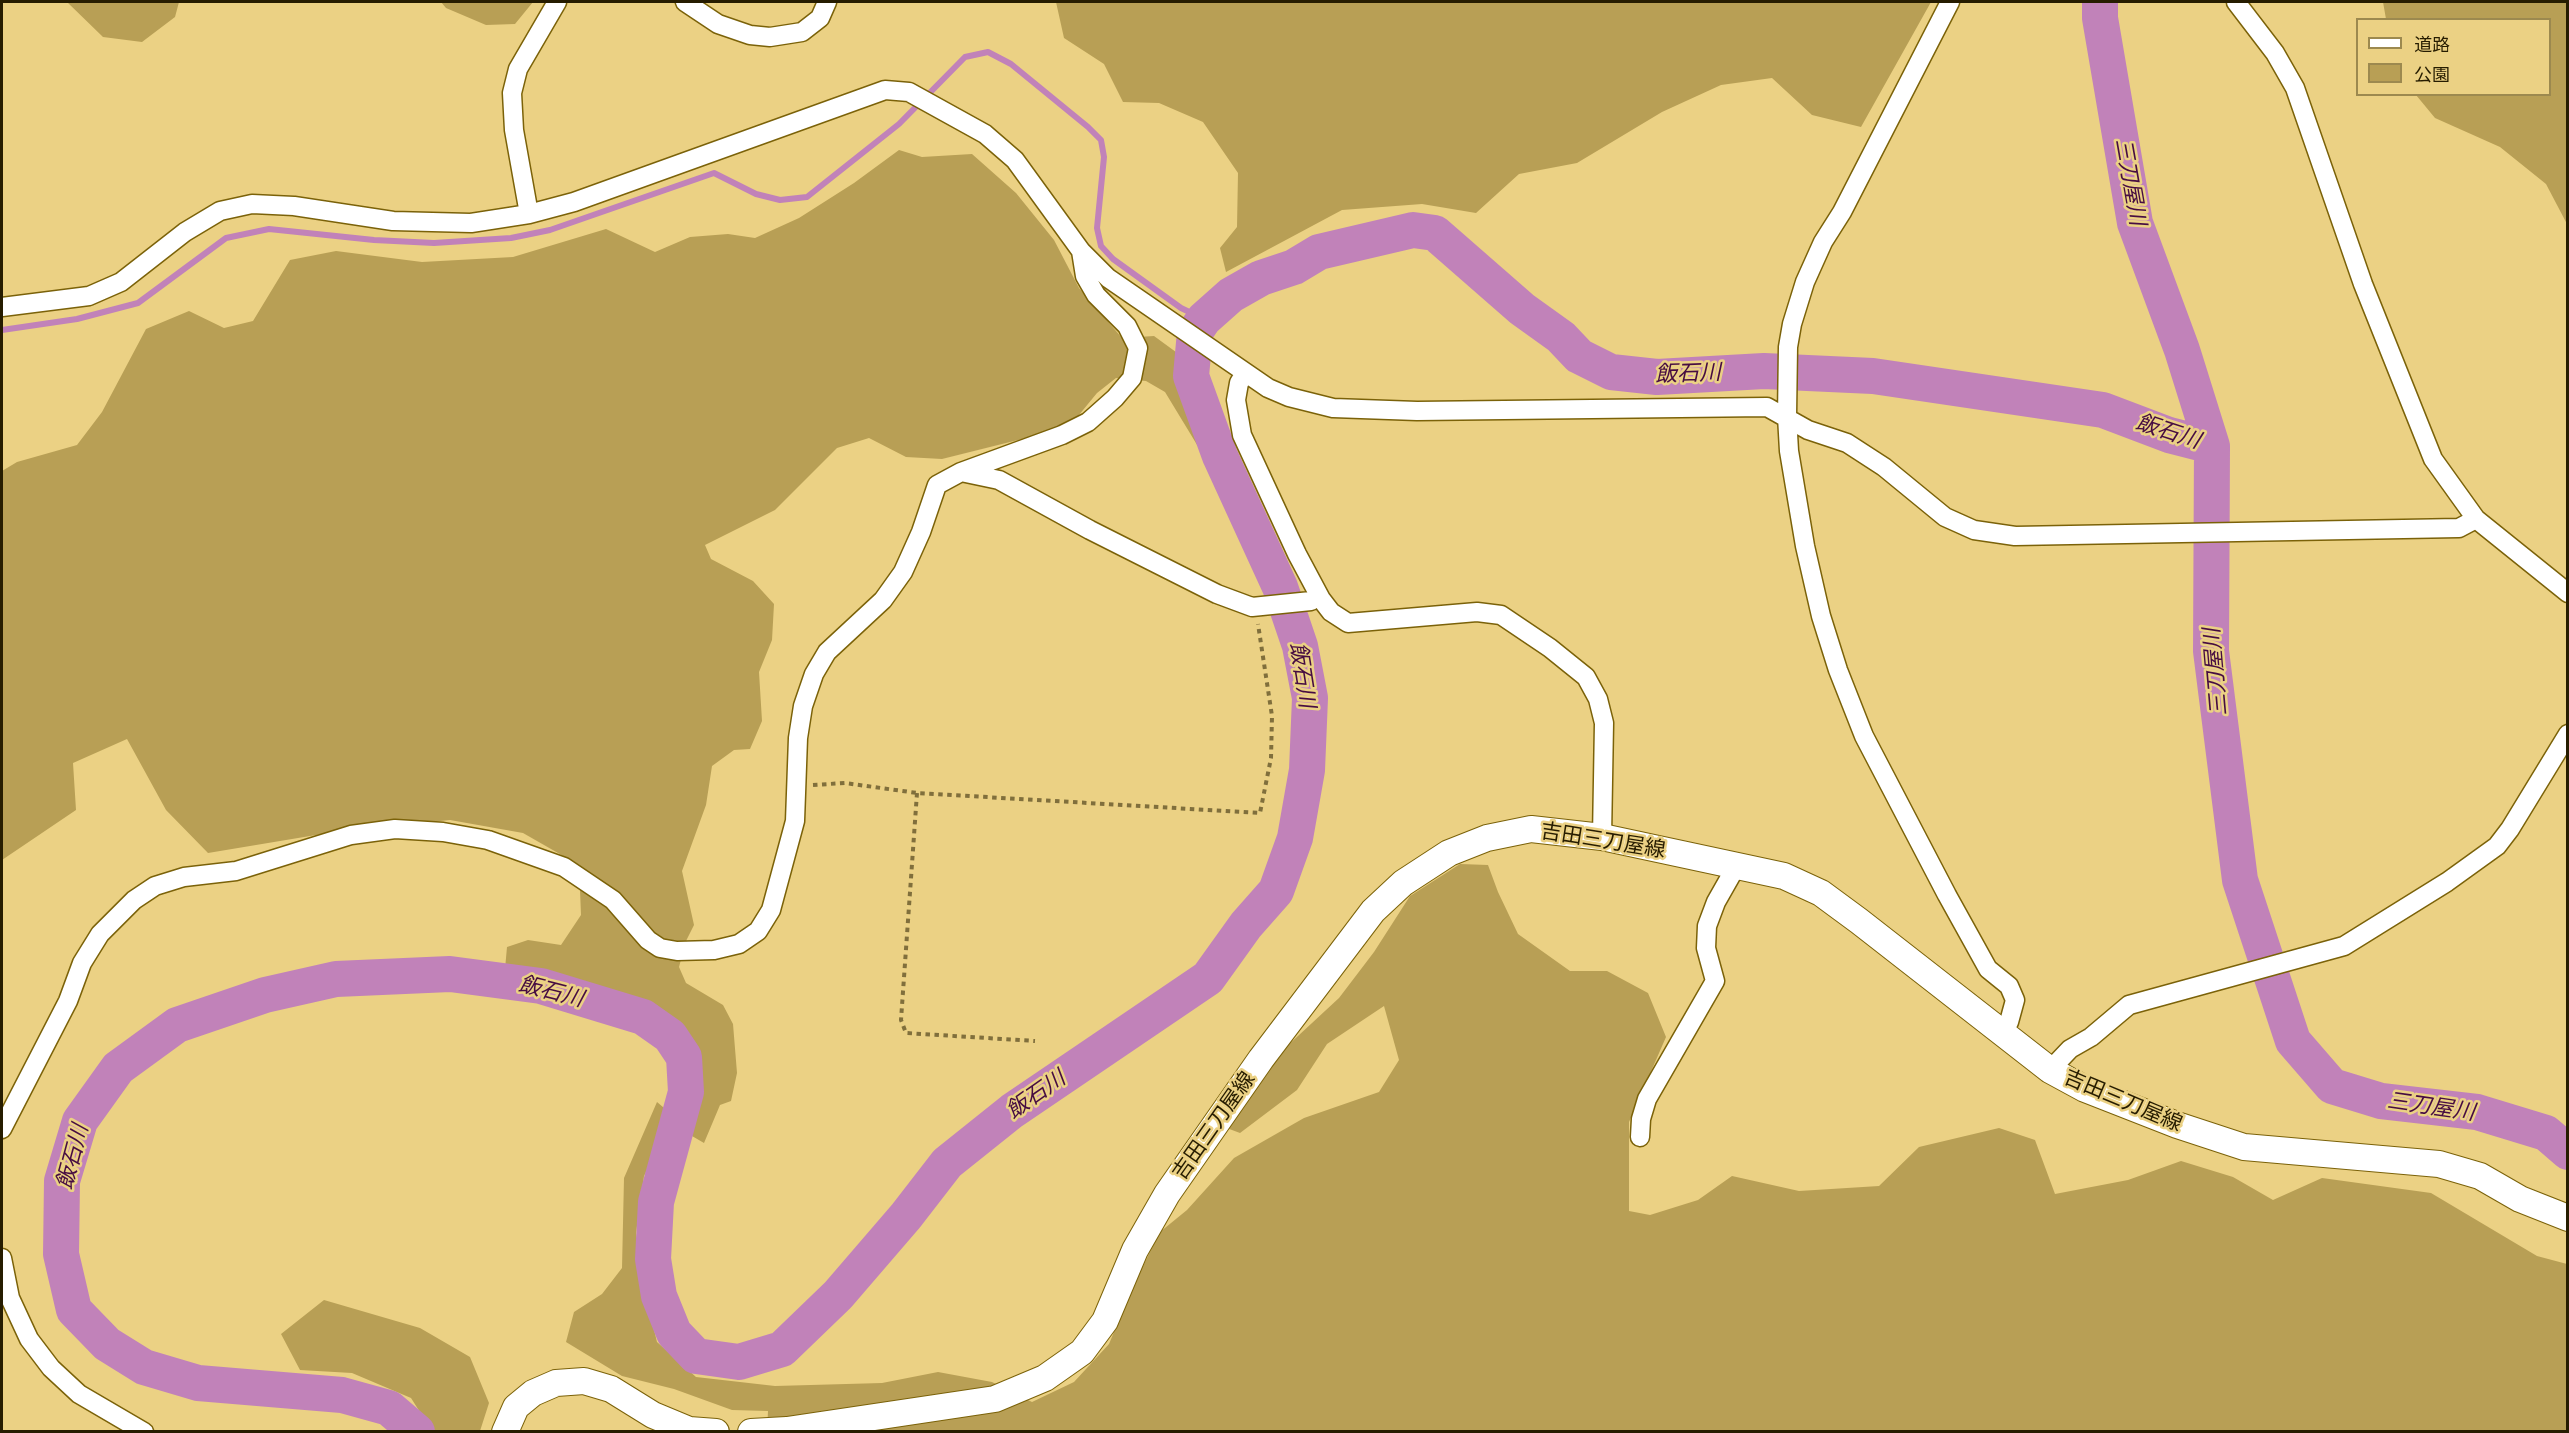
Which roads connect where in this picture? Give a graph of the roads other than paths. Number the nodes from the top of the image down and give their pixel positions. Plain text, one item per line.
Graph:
1 (557, 2) edge
2 (685, 2) edge
3 (827, 2) edge
4 (1950, 2) edge
5 (2236, 2) edge
6 (529, 214) junction
7 (1081, 251) junction
8 (2, 307) edge
9 (1245, 373) junction
10 (1786, 416) junction
11 (961, 472) junction
12 (2476, 519) junction
13 (2568, 593) edge
14 (1311, 601) dead end
15 (2568, 734) edge
16 (1602, 837) junction
17 (1737, 865) junction
18 (2001, 1034) junction
19 (2050, 1070) junction
20 (2, 1129) edge
21 (1640, 1137) dead end
22 (2568, 1218) edge
23 (2, 1258) edge
24 (144, 1431) edge
25 (505, 1431) edge
26 (716, 1431) edge
27 (751, 1431) edge

1 - 6 street
2 - 3 street
4 - 10 street
5 - 12 street
6 - 7 street
6 - 8 street
7 - 9 street
7 - 11 street
9 - 10 street
9 - 16 street
10 - 12 street
10 - 18 street
11 - 14 street
11 - 20 street
12 - 13 street
15 - 19 street
16 - 17 main road, 吉田三刀屋線
16 - 27 main road, 吉田三刀屋線
17 - 18 main road, 吉田三刀屋線
17 - 21 street
18 - 19 main road, 吉田三刀屋線
19 - 22 main road, 吉田三刀屋線
23 - 24 street
25 - 26 main road

